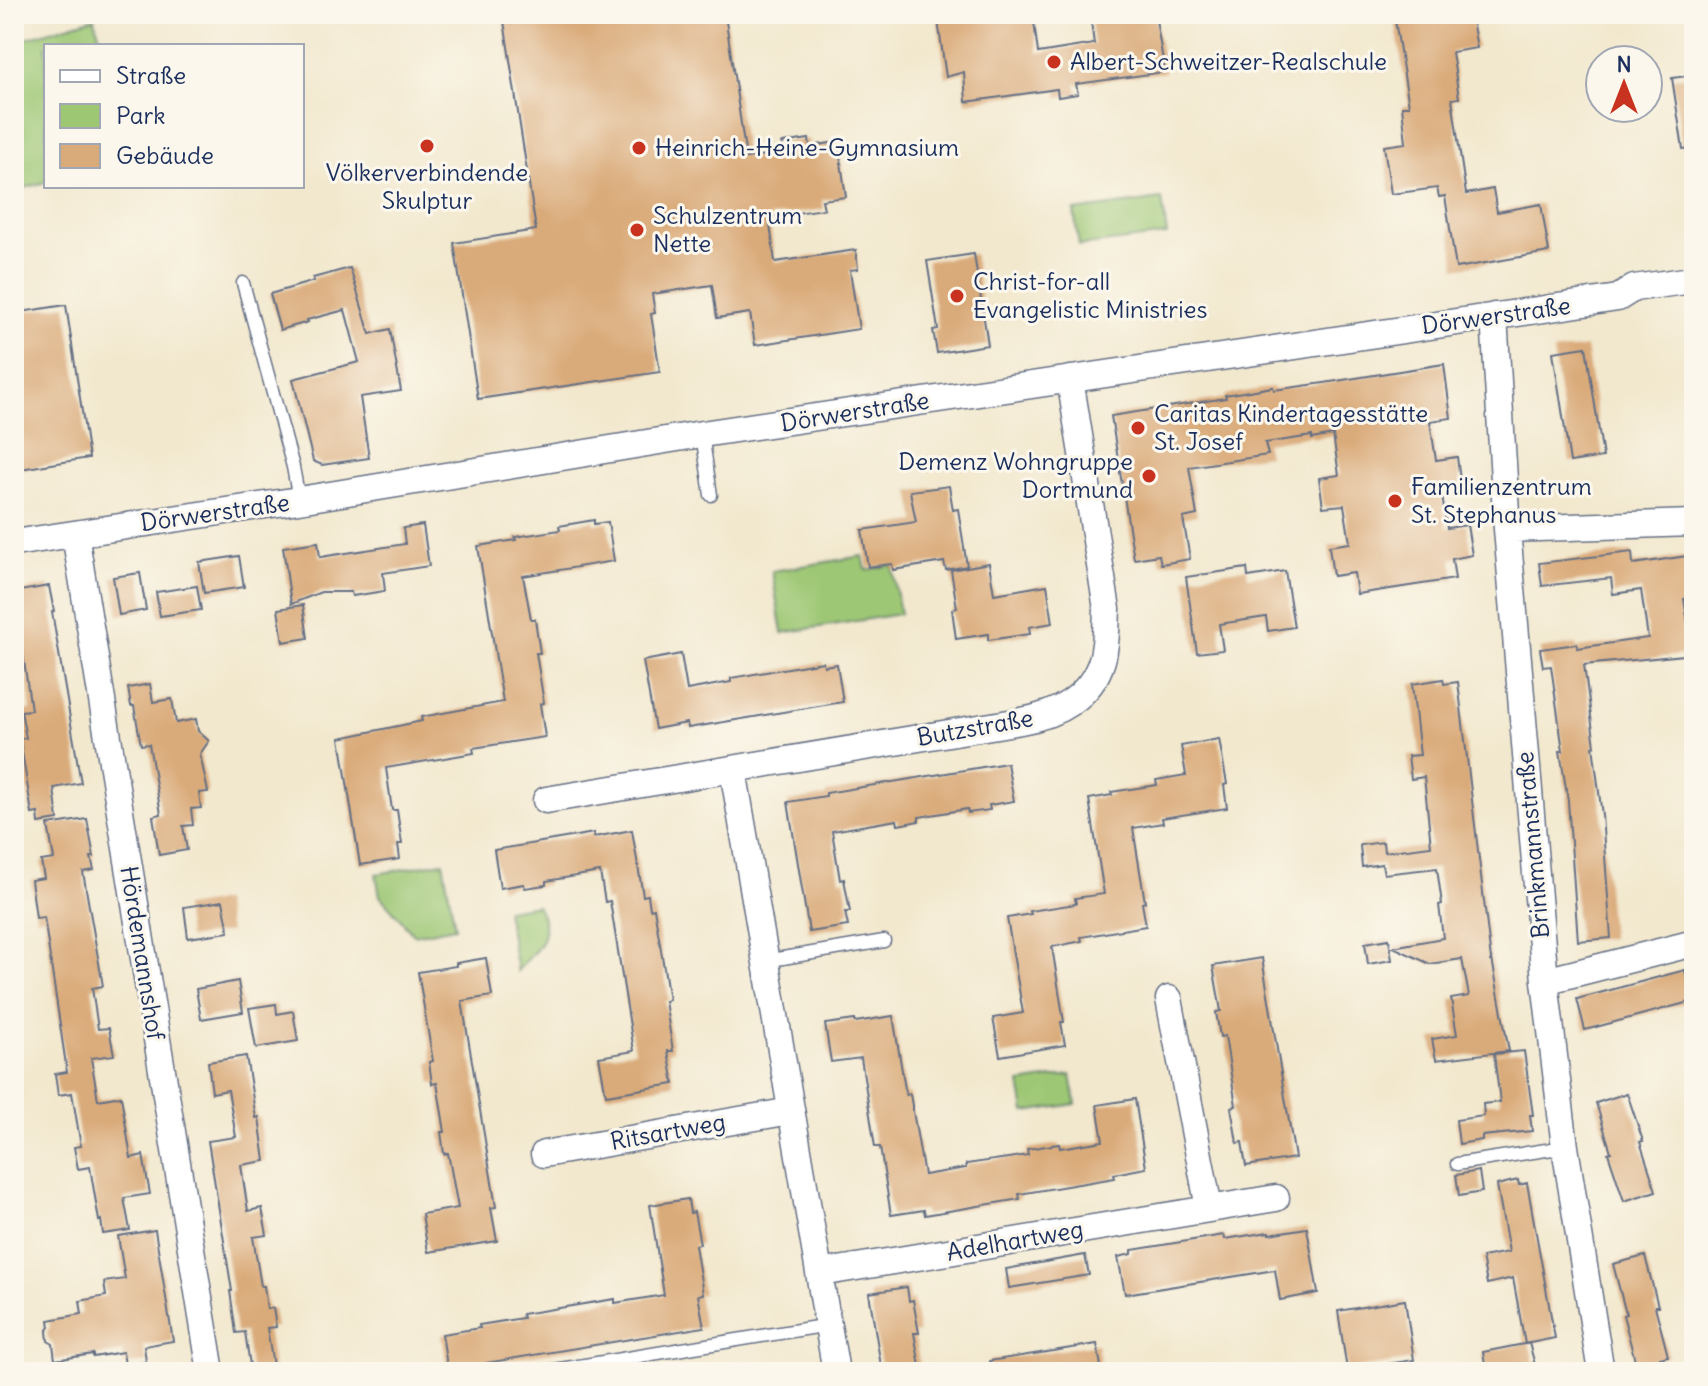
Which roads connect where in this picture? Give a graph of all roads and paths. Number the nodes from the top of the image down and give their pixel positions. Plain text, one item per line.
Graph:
1 (1694, 282) edge
2 (243, 283) dead end
3 (1494, 316) junction
4 (1070, 379) junction
5 (702, 434) junction
6 (711, 495) dead end
7 (299, 500) junction
8 (1694, 523) edge
9 (1507, 529) junction
10 (75, 534) junction
11 (14, 543) edge
12 (733, 770) junction
13 (546, 800) dead end
14 (884, 941) dead end
15 (1694, 943) edge
16 (765, 961) junction
17 (1545, 981) junction
18 (1169, 999) dead end
19 (791, 1111) junction
20 (1565, 1147) junction
21 (544, 1154) dead end
22 (1457, 1164) dead end
23 (1276, 1198) dead end
24 (1209, 1208) junction
25 (820, 1273) junction
26 (829, 1325) junction
27 (204, 1372) edge
28 (210, 1372) edge
29 (542, 1372) edge
30 (836, 1372) edge
31 (1601, 1372) edge

1 - 3 street, Dörwerstraße
2 - 7 lane
3 - 4 street, Dörwerstraße
3 - 9 street, Brinkmannstraße
4 - 5 street, Dörwerstraße
4 - 12 street, Butzstraße
5 - 6 lane
5 - 7 street, Dörwerstraße
7 - 10 street, Dörwerstraße
8 - 9 street
9 - 17 street, Brinkmannstraße
10 - 11 street, Dörwerstraße
10 - 28 street, Hördemannshof
12 - 13 street, Butzstraße
12 - 16 street
14 - 16 lane
15 - 17 street
16 - 19 street
17 - 20 street, Brinkmannstraße
18 - 24 street
19 - 21 street, Ritsartweg
19 - 25 street
20 - 22 lane
20 - 31 street, Brinkmannstraße
23 - 24 street, Adelhartweg
24 - 25 street, Adelhartweg
25 - 26 street
26 - 29 lane
26 - 30 street
27 - 28 street

